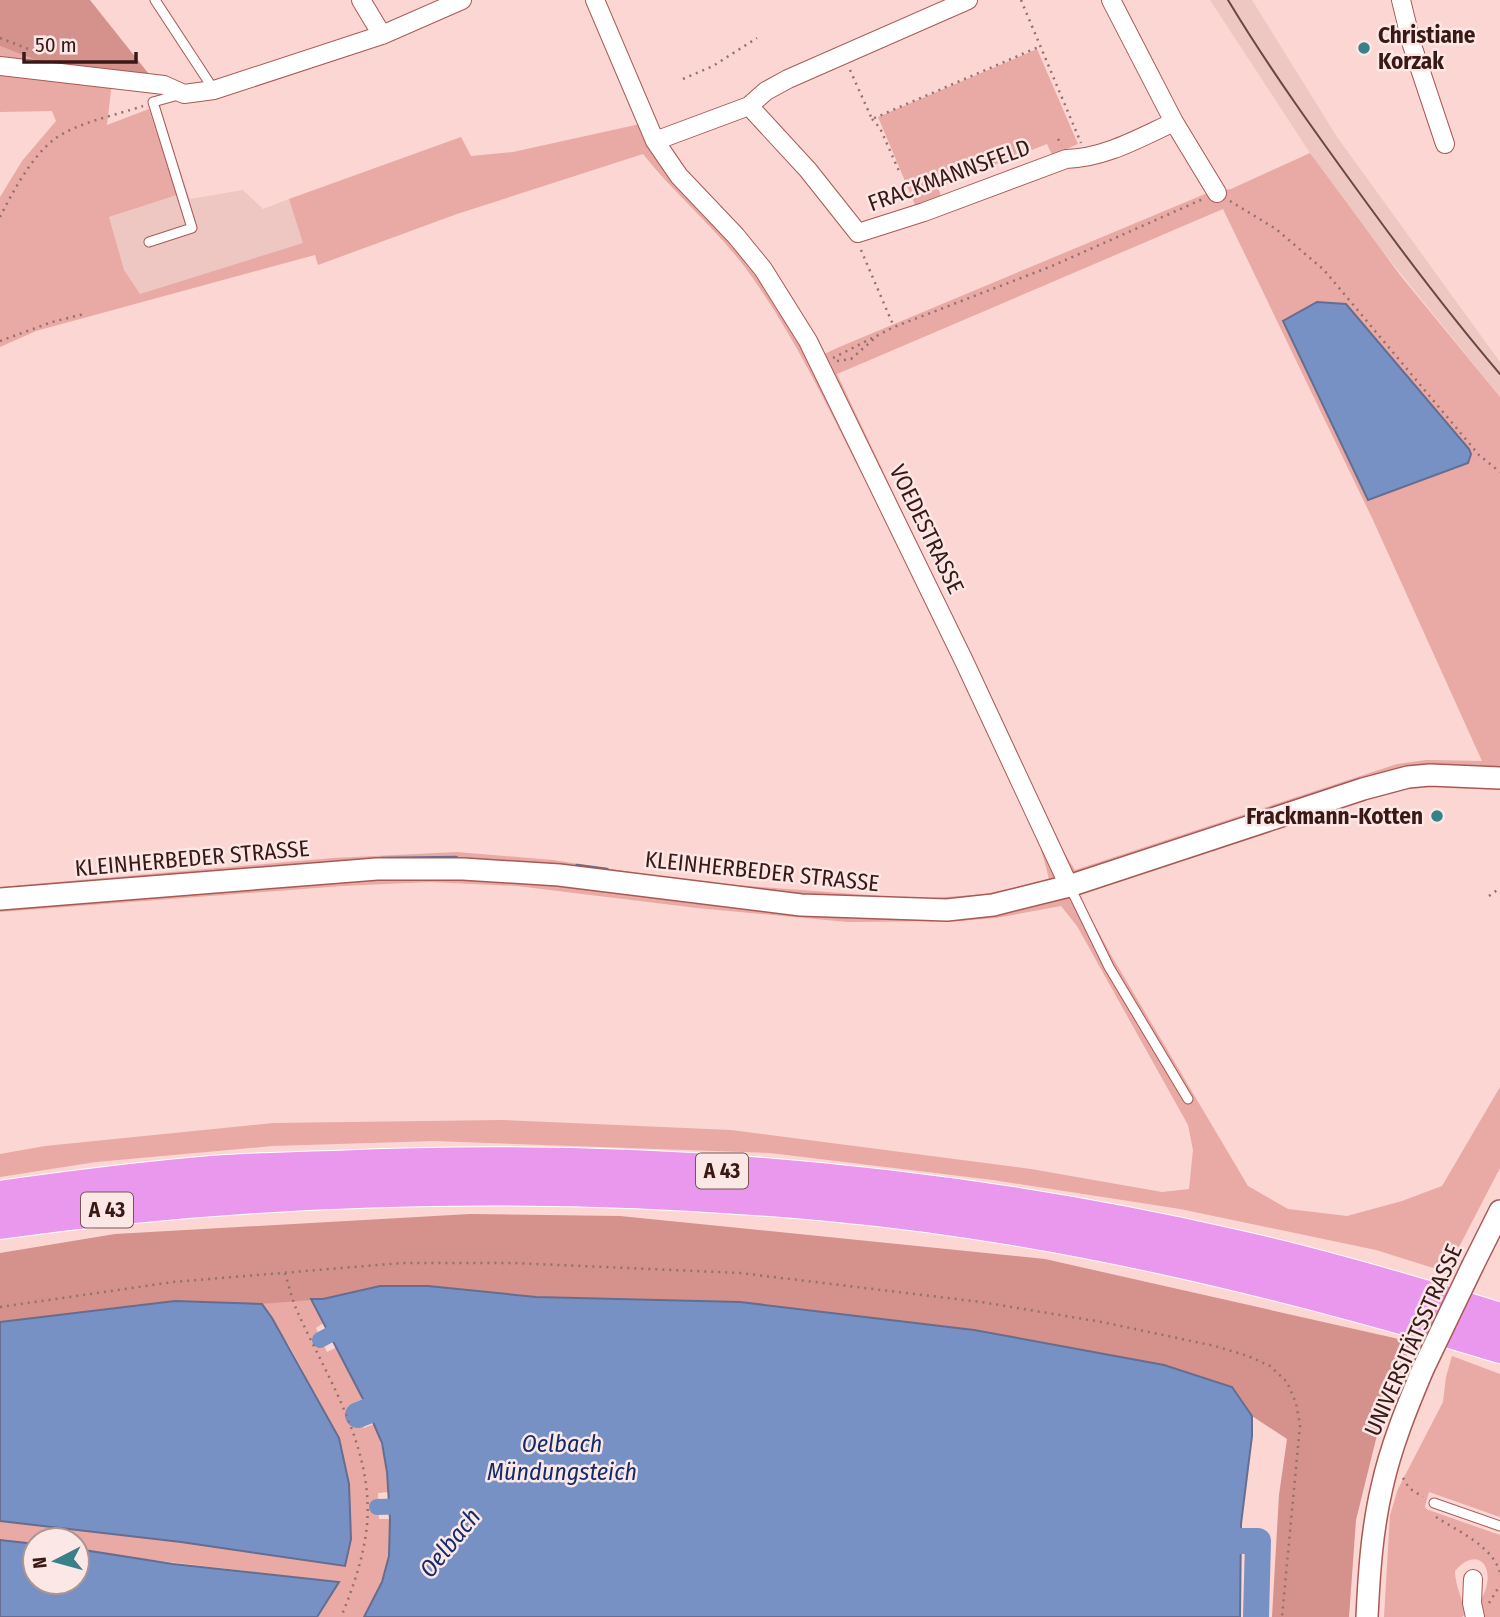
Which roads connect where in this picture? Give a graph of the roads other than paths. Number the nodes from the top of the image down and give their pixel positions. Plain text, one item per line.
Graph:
1 (155, 0) edge
2 (361, 0) edge
3 (462, 0) edge
4 (595, 0) edge
5 (968, 0) edge
6 (1111, 0) edge
7 (1401, 0) edge
8 (382, 35) junction
9 (0, 66) edge
10 (214, 90) junction
11 (184, 94) junction
12 (749, 106) junction
13 (1174, 122) junction
14 (655, 141) junction
15 (1445, 144) dead end
16 (1217, 193) road end
17 (149, 242) dead end
18 (1500, 778) edge
19 (1069, 886) junction
20 (0, 899) edge
21 (1188, 1099) dead end
22 (0, 1197) edge
23 (1500, 1211) edge
24 (0, 1223) edge
25 (1500, 1319) edge
26 (1500, 1347) edge
27 (1434, 1503) road end
28 (1500, 1526) edge
29 (1474, 1578) dead end
30 (1480, 1613) edge
31 (1367, 1617) edge

1 - 10 lane
2 - 8 street
3 - 8 street
4 - 14 street, VOEDESTRASSE
5 - 12 street
6 - 13 street
7 - 15 street
8 - 10 street
9 - 11 street
10 - 11 street
11 - 17 lane
12 - 13 street, FRACKMANNSFELD
12 - 14 street
13 - 16 street
14 - 19 street, VOEDESTRASSE
18 - 19 street, KLEINHERBEDER STRASSE
19 - 20 street, KLEINHERBEDER STRASSE
19 - 21 lane, VOEDESTRASSE
22 - 25 highway, A 43
23 - 31 street, UNIVERSITÄTSSTRASSE, bridge
24 - 26 highway, A 43
27 - 28 lane
29 - 30 street

